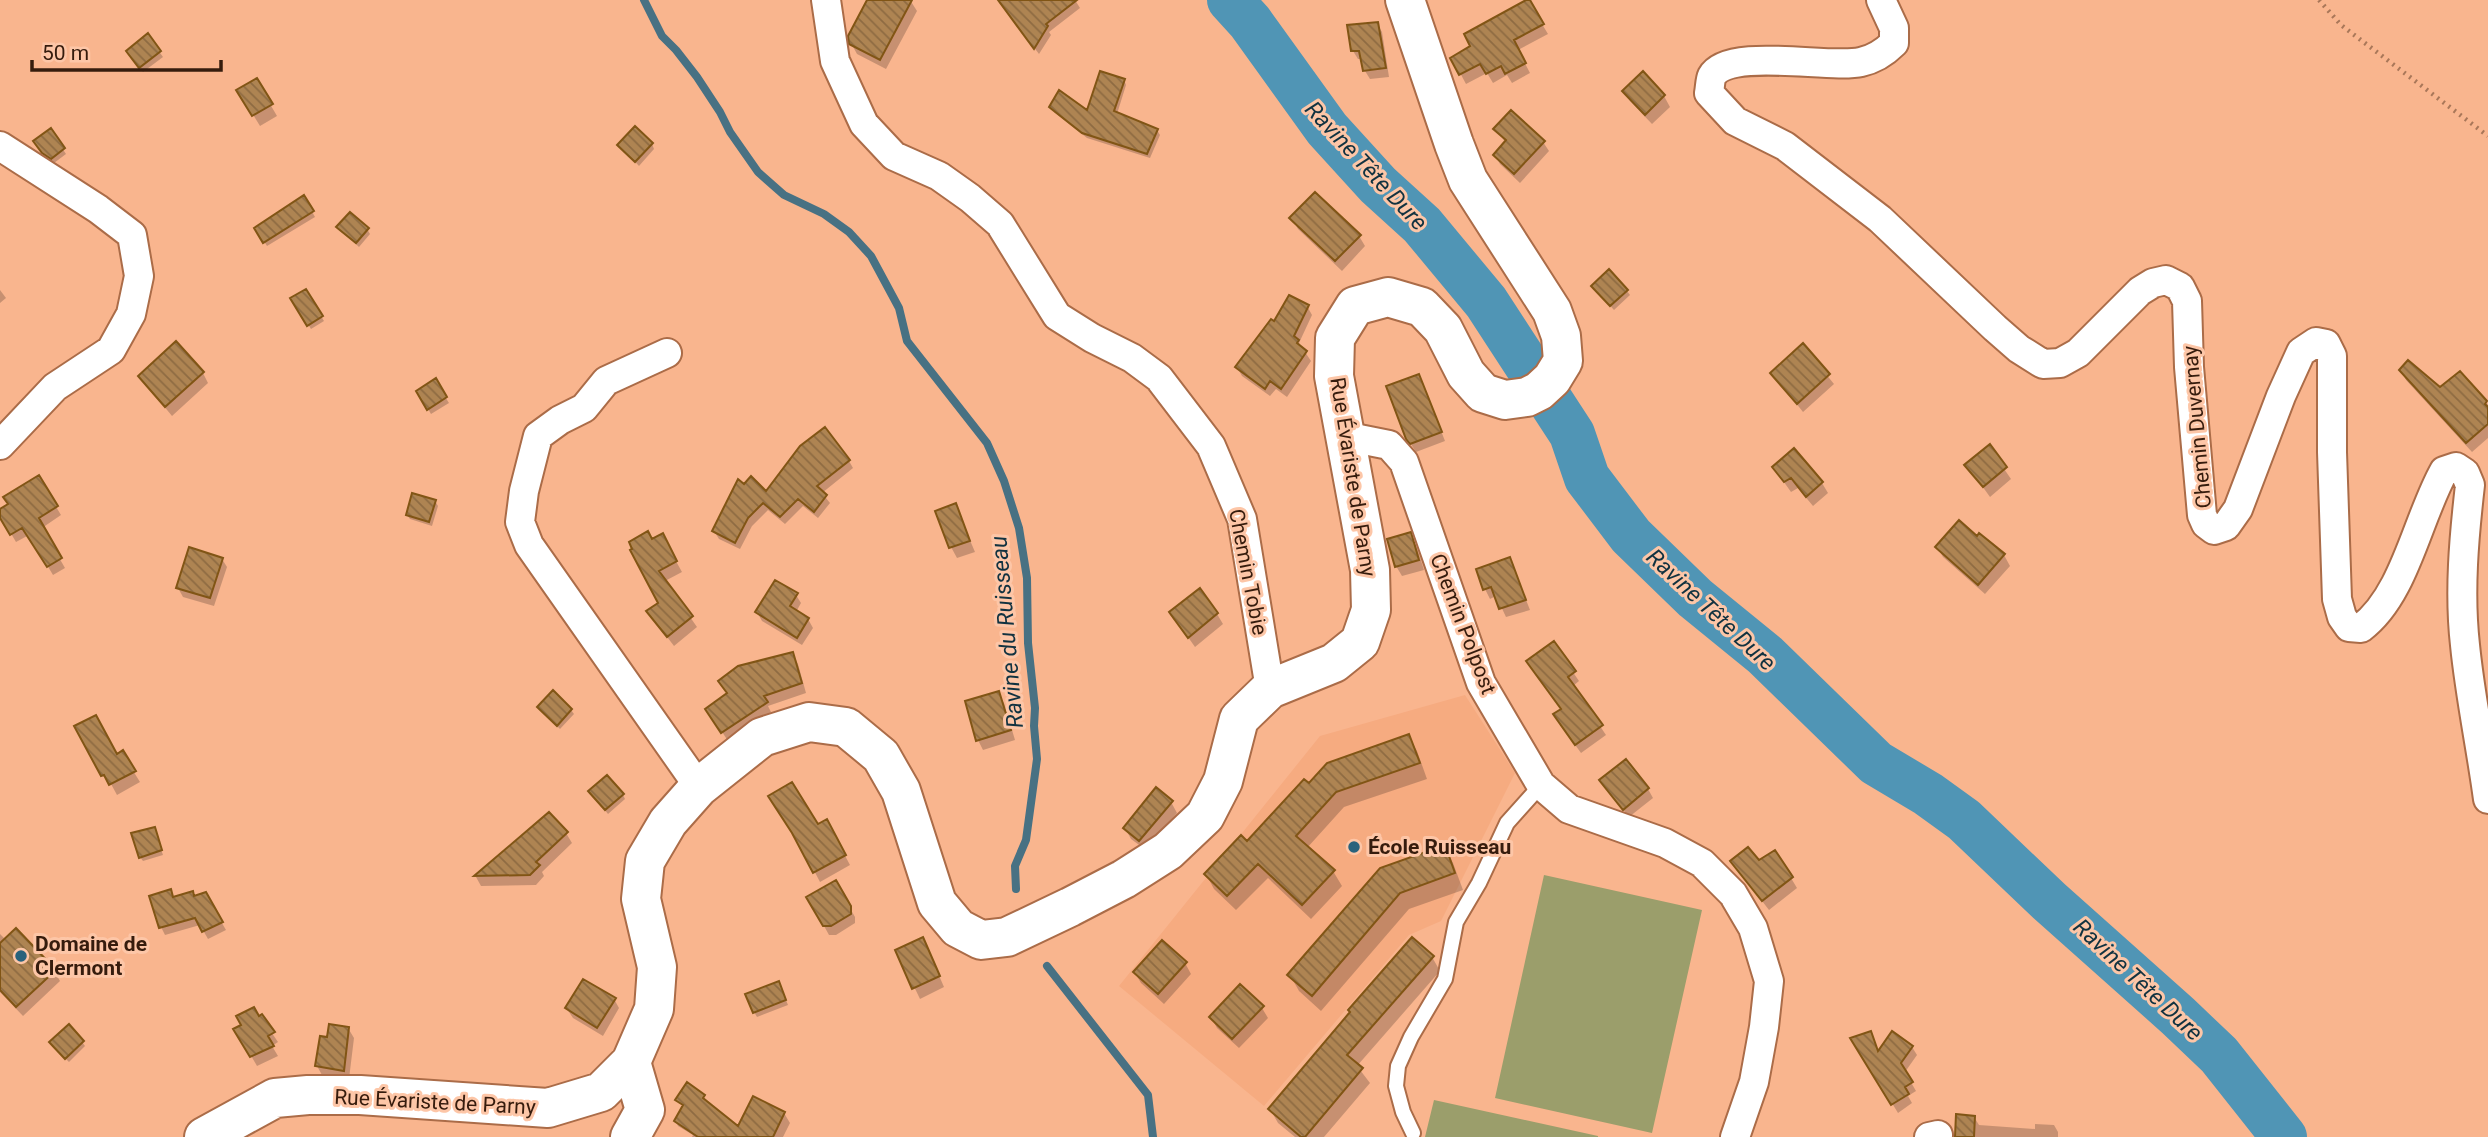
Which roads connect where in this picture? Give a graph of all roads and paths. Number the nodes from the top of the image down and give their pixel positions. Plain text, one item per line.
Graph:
1 (826, 0) edge
2 (1405, 0) edge
3 (1881, 0) edge
4 (2319, 0) edge
5 (2488, 136) edge
6 (0, 146) edge
7 (667, 353) dead end
8 (1345, 439) junction
9 (0, 445) edge
10 (1270, 689) junction
11 (1541, 785) junction
12 (699, 787) junction
13 (2488, 799) edge
14 (631, 1062) junction
15 (1413, 1133) dead end
16 (204, 1137) edge
17 (630, 1137) edge
18 (1735, 1137) edge

1 - 10 street, Chemin Tobie
2 - 8 main road, Rue Évariste de Parny
3 - 13 street, Chemin Duvernay
4 - 5 path
6 - 9 street
7 - 12 street
8 - 10 main road, Rue Évariste de Parny
8 - 11 street, Chemin Polpost
10 - 12 main road, Rue Évariste de Parny
11 - 15 lane
11 - 18 street, Chemin Polpost
12 - 14 main road, Rue Évariste de Parny
14 - 16 main road, Rue Évariste de Parny
14 - 17 main road

